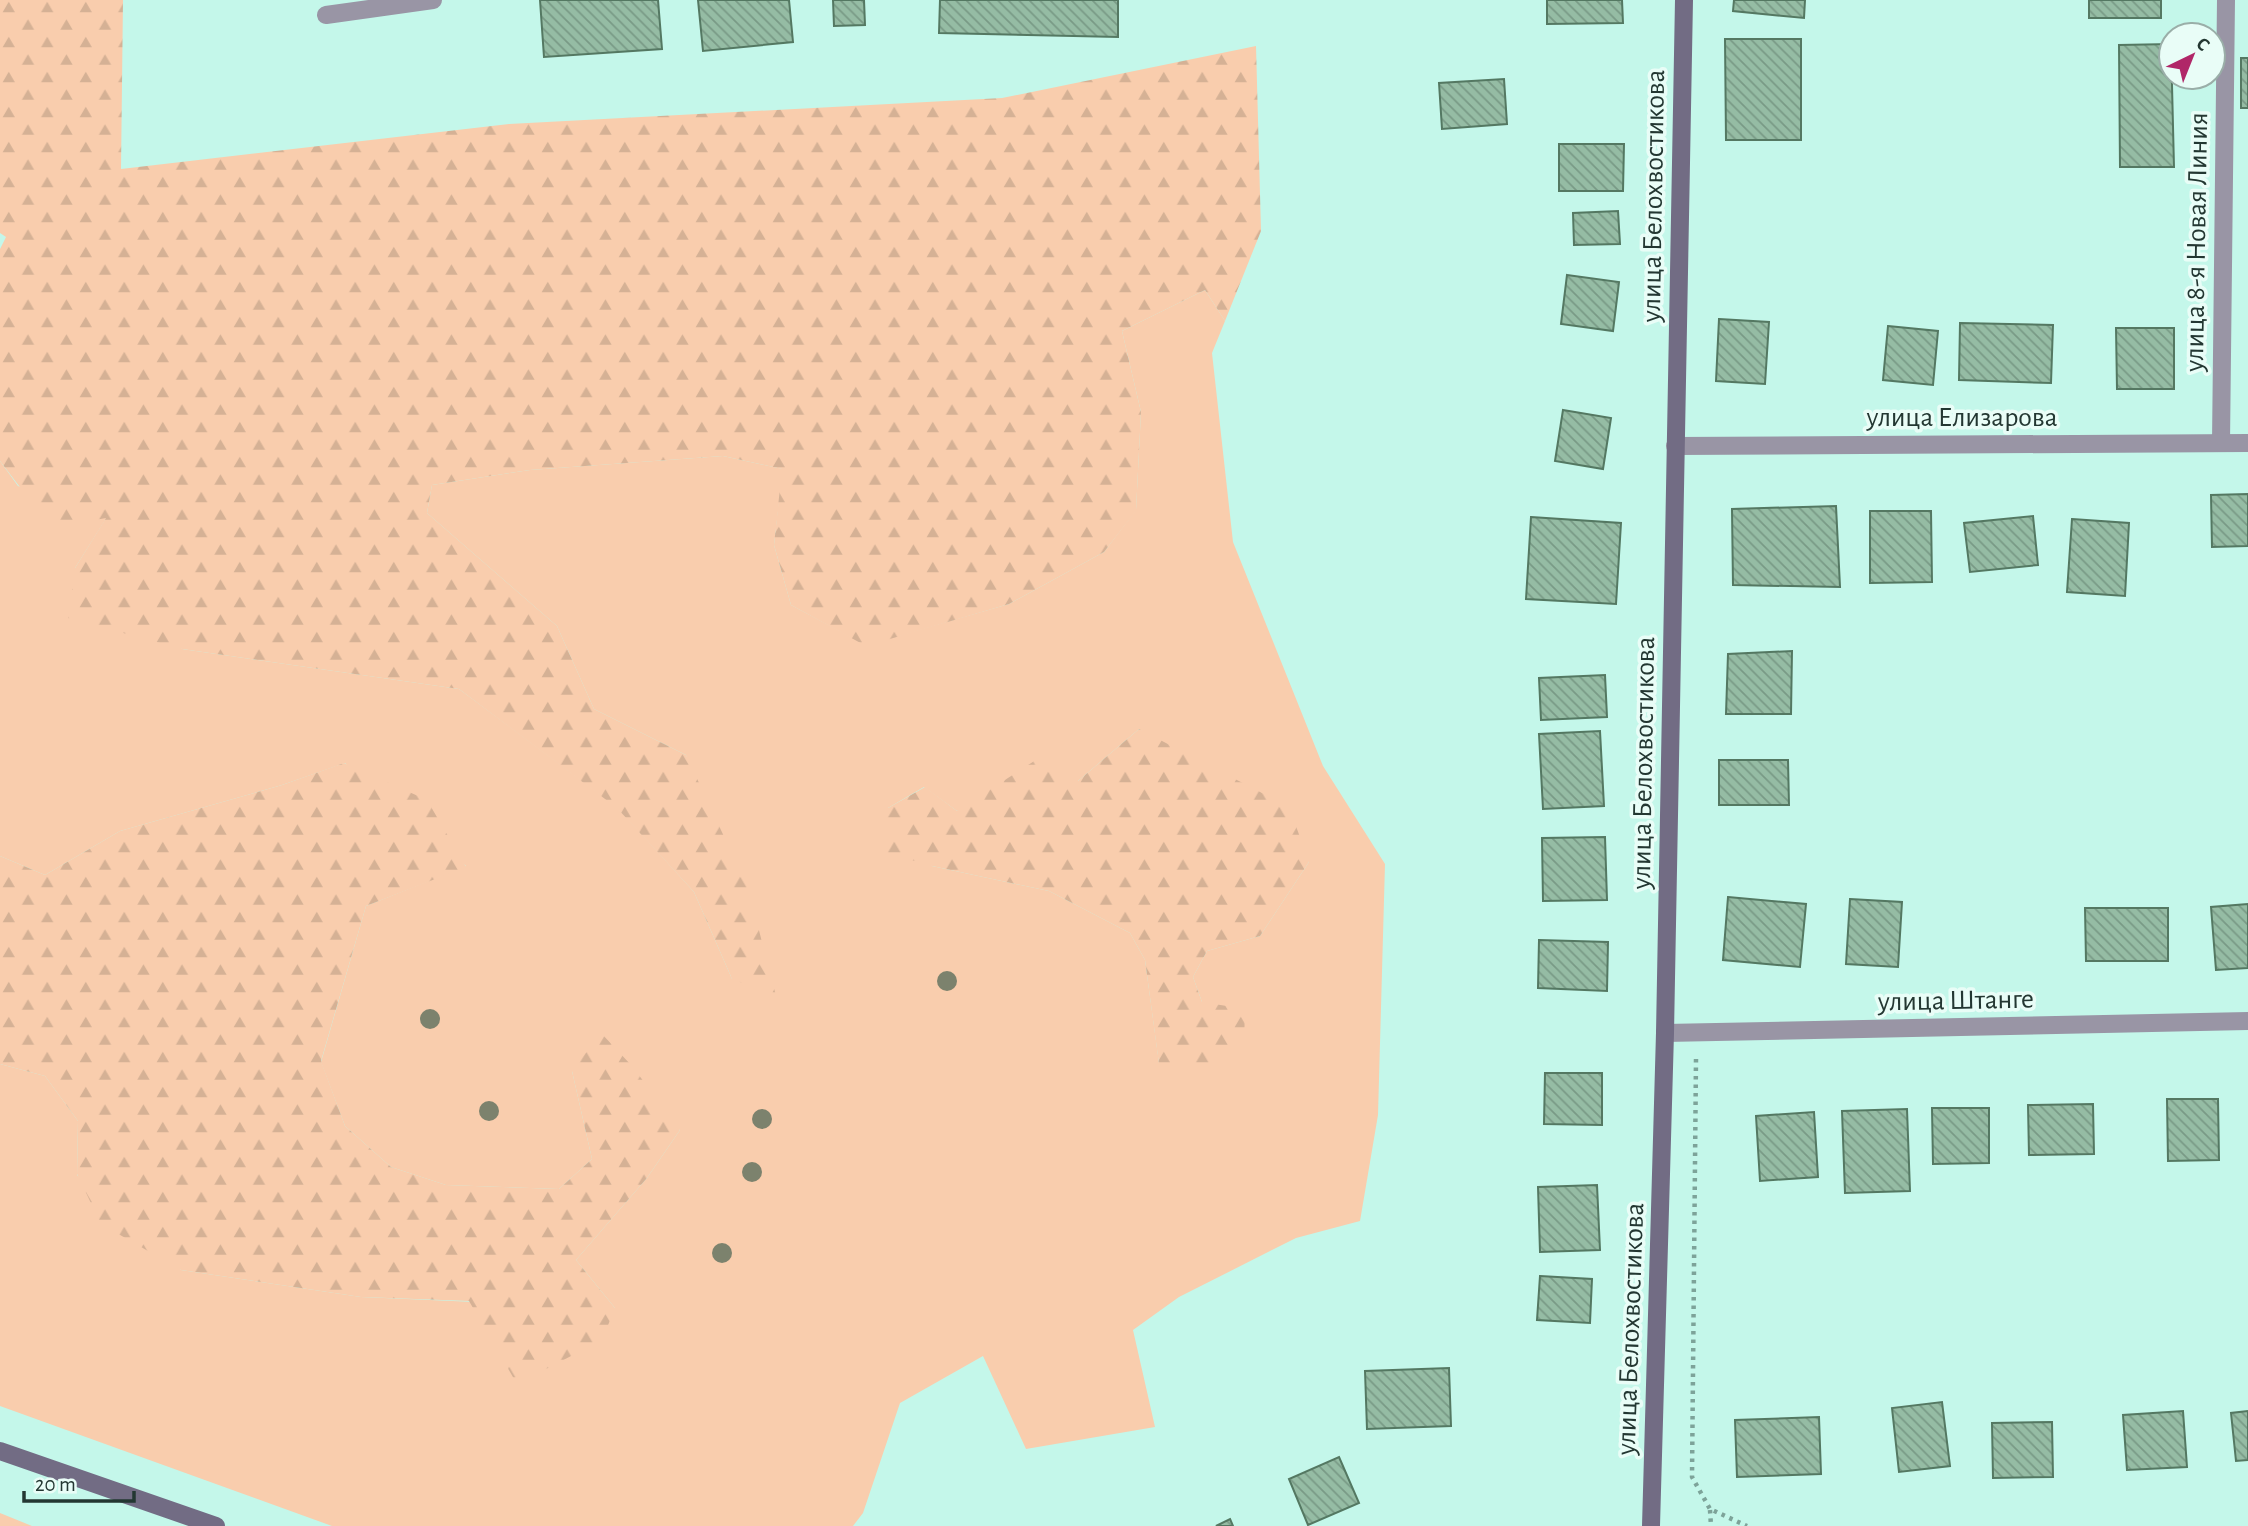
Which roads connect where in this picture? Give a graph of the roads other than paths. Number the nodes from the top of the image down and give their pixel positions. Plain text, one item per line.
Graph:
1 (433, 0) edge
2 (1684, 0) edge
3 (2226, 0) edge
4 (327, 15) dead end
5 (2221, 443) junction
6 (2248, 443) edge
7 (1675, 446) junction
8 (2248, 1021) edge
9 (1665, 1033) junction
10 (0, 1451) edge
11 (216, 1526) edge
12 (1651, 1526) edge

1 - 4 street
2 - 7 main road, улица Белохвостикова
3 - 5 street, улица 8-я Новая Линия
5 - 6 street, улица Елизарова
5 - 7 street, улица Елизарова
7 - 9 main road, улица Белохвостикова
8 - 9 street, улица Штанге
9 - 12 main road, улица Белохвостикова
10 - 11 main road

